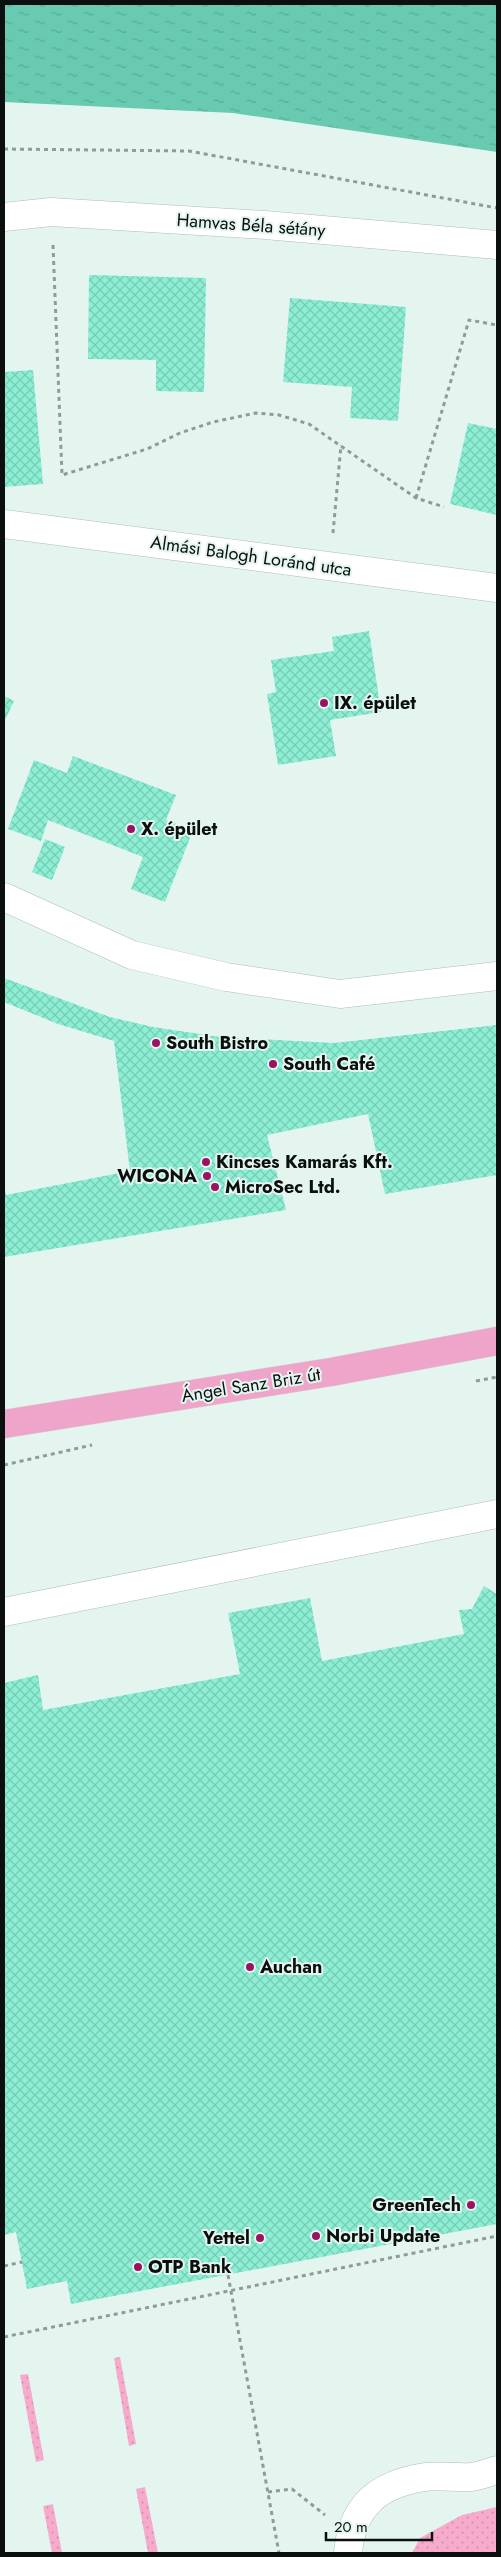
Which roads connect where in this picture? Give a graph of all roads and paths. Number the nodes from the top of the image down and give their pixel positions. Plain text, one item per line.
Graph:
1 (4, 149) edge
2 (497, 208) edge
3 (51, 212) junction
4 (4, 218) edge
5 (497, 245) edge
6 (497, 325) edge
7 (341, 444) junction
8 (416, 498) junction
9 (444, 507) dead end
10 (4, 524) edge
11 (330, 566) junction
12 (497, 588) edge
13 (4, 897) edge
14 (497, 976) edge
15 (497, 1341) edge
16 (4, 1424) edge
17 (497, 1514) edge
18 (4, 1612) edge
19 (497, 2236) edge
20 (22, 2262) dead end
21 (4, 2266) edge
22 (228, 2275) dead end
23 (231, 2290) junction
24 (4, 2337) edge
25 (497, 2470) edge
26 (268, 2492) junction
27 (349, 2544) edge
28 (279, 2553) edge

1 - 2 path
3 - 4 street, Hamvas Béla sétány
3 - 5 street, Hamvas Béla sétány
3 - 7 path
6 - 8 path
7 - 8 path
7 - 11 path
8 - 9 path
10 - 11 street, Almási Balogh Loránd utca
11 - 12 street, Almási Balogh Loránd utca
13 - 14 street
15 - 16 main road, Ángel Sanz Briz út
17 - 18 street
19 - 23 path
20 - 21 path
22 - 23 path
23 - 24 path
23 - 26 path
25 - 27 street
26 - 27 path
26 - 28 path

